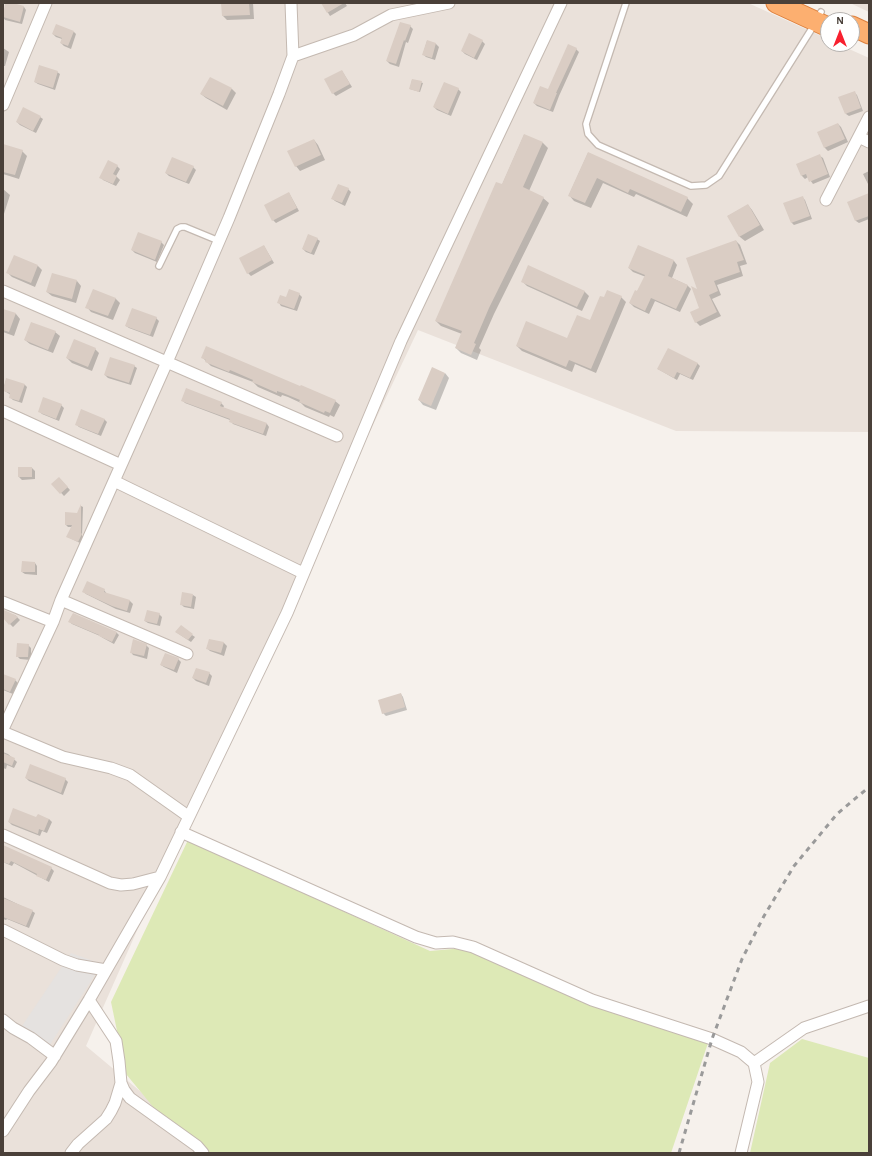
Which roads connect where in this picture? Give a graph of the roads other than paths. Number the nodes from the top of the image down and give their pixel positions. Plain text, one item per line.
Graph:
1 (46, 3) edge
2 (291, 3) edge
3 (449, 3) edge
4 (561, 3) edge
5 (626, 3) edge
6 (776, 3) edge
7 (802, 3) edge
8 (820, 18) edge
9 (820, 19) edge
10 (820, 23) edge
11 (293, 56) junction
12 (3, 105) edge
13 (869, 117) edge
14 (859, 137) junction
15 (869, 142) edge
16 (826, 200) dead end
17 (219, 241) junction
18 (158, 266) dead end
19 (3, 291) edge
20 (167, 362) junction
21 (3, 411) edge
22 (337, 436) dead end
23 (121, 465) junction
24 (114, 481) junction
25 (303, 573) junction
26 (61, 600) junction
27 (3, 602) edge
28 (53, 622) junction
29 (187, 654) dead end
30 (3, 729) edge
31 (3, 732) edge
32 (188, 816) junction
33 (181, 832) junction
34 (3, 836) edge
35 (160, 877) junction
36 (3, 930) edge
37 (106, 970) junction
38 (89, 1000) junction
39 (869, 1006) edge
40 (3, 1020) edge
41 (55, 1056) junction
42 (754, 1063) junction
43 (121, 1084) junction
44 (3, 1131) edge
45 (72, 1153) edge
46 (203, 1153) edge
47 (741, 1153) edge

1 - 12 street
2 - 11 street
3 - 11 street
4 - 25 street
5 - 10 lane
6 - 9 highway
7 - 8 highway
11 - 17 street
13 - 14 street
14 - 15 street
14 - 16 street
17 - 18 lane
17 - 20 street
19 - 20 street
20 - 22 street
20 - 23 street
21 - 23 street
23 - 24 street
24 - 25 street
24 - 26 street
25 - 32 street
26 - 28 street
26 - 29 street
27 - 28 street
28 - 30 street
31 - 32 street
32 - 33 street
33 - 35 street
33 - 42 street
34 - 35 street
35 - 37 street
36 - 37 street
37 - 38 street
38 - 41 street
38 - 43 street
39 - 42 street
40 - 41 street
41 - 44 street
42 - 47 street
43 - 45 street
43 - 46 street

